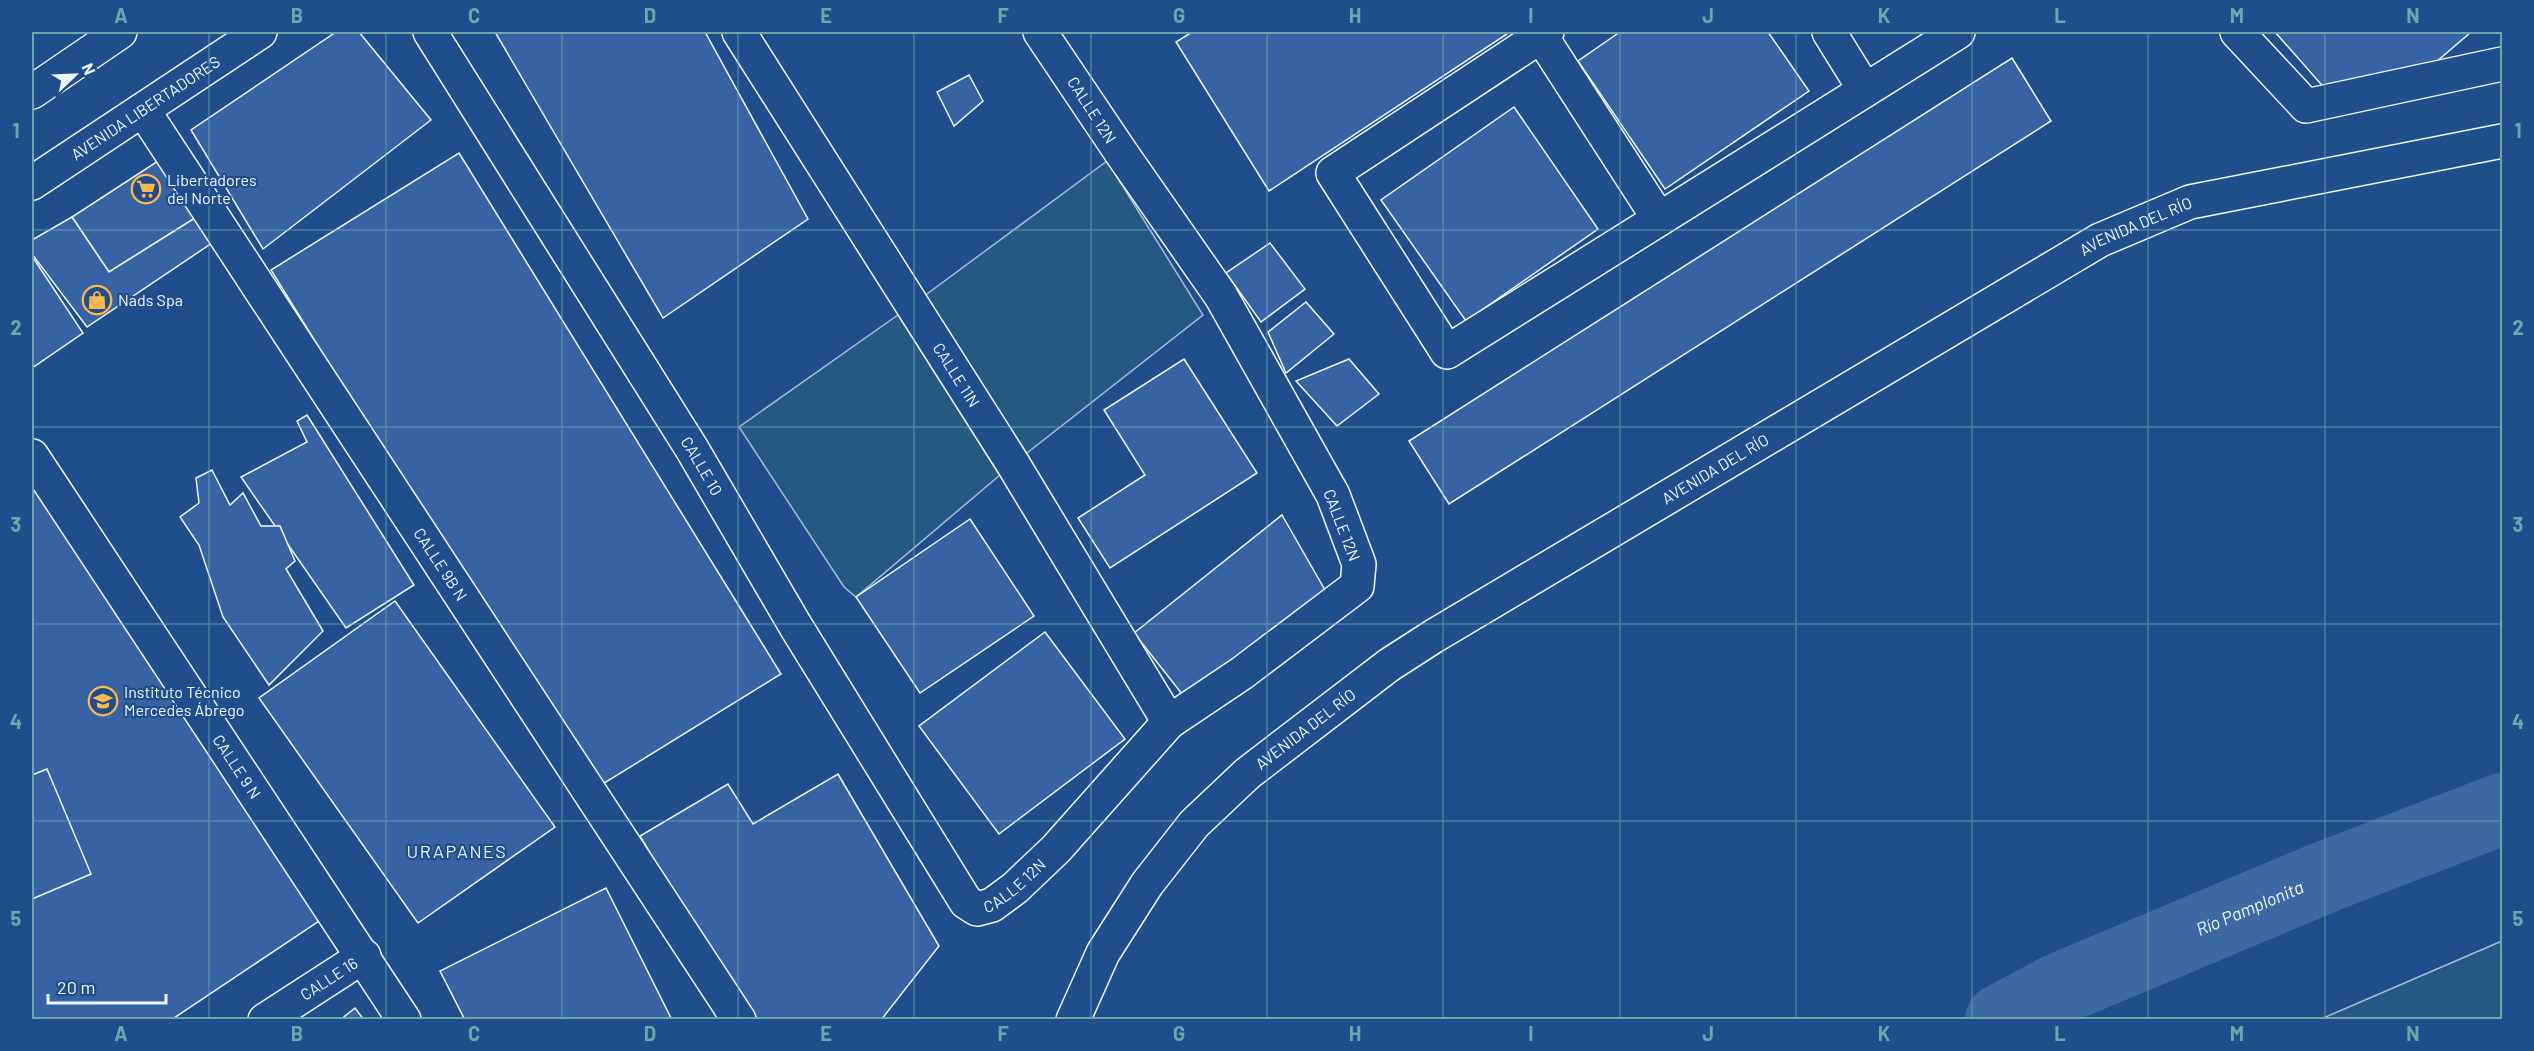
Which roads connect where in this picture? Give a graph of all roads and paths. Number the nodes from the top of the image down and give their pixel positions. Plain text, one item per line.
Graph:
1 (120, 32) edge
2 (260, 32) edge
3 (430, 32) edge
4 (739, 32) edge
5 (1040, 32) edge
6 (1829, 32) edge
7 (1958, 32) edge
8 (2237, 32) edge
9 (1544, 34) edge
10 (2502, 64) edge
11 (1865, 90) junction
12 (32, 92) edge
13 (143, 110) junction
14 (2502, 141) edge
15 (32, 183) edge
16 (1659, 219) junction
17 (32, 456) edge
18 (1169, 722) junction
19 (966, 902) joint
20 (364, 956) junction
21 (265, 1020) edge
22 (404, 1020) edge
23 (739, 1020) edge
24 (1073, 1020) edge

1 - 12 street
2 - 13 street, AVENIDA LIBERTADORES
3 - 19 street, CALLE 10
4 - 18 street, CALLE 11N
5 - 18 street, CALLE 12N
6 - 11 street
7 - 11 street
8 - 10 street
9 - 16 street
9 - 16 street
11 - 16 street
13 - 15 street, AVENIDA LIBERTADORES
13 - 23 street, CALLE 9B N
14 - 24 street, AVENIDA DEL RÍO
17 - 20 street, CALLE 9 N
18 - 19 street, CALLE 12N
20 - 21 street, CALLE 16
20 - 22 street, CALLE 9 N

